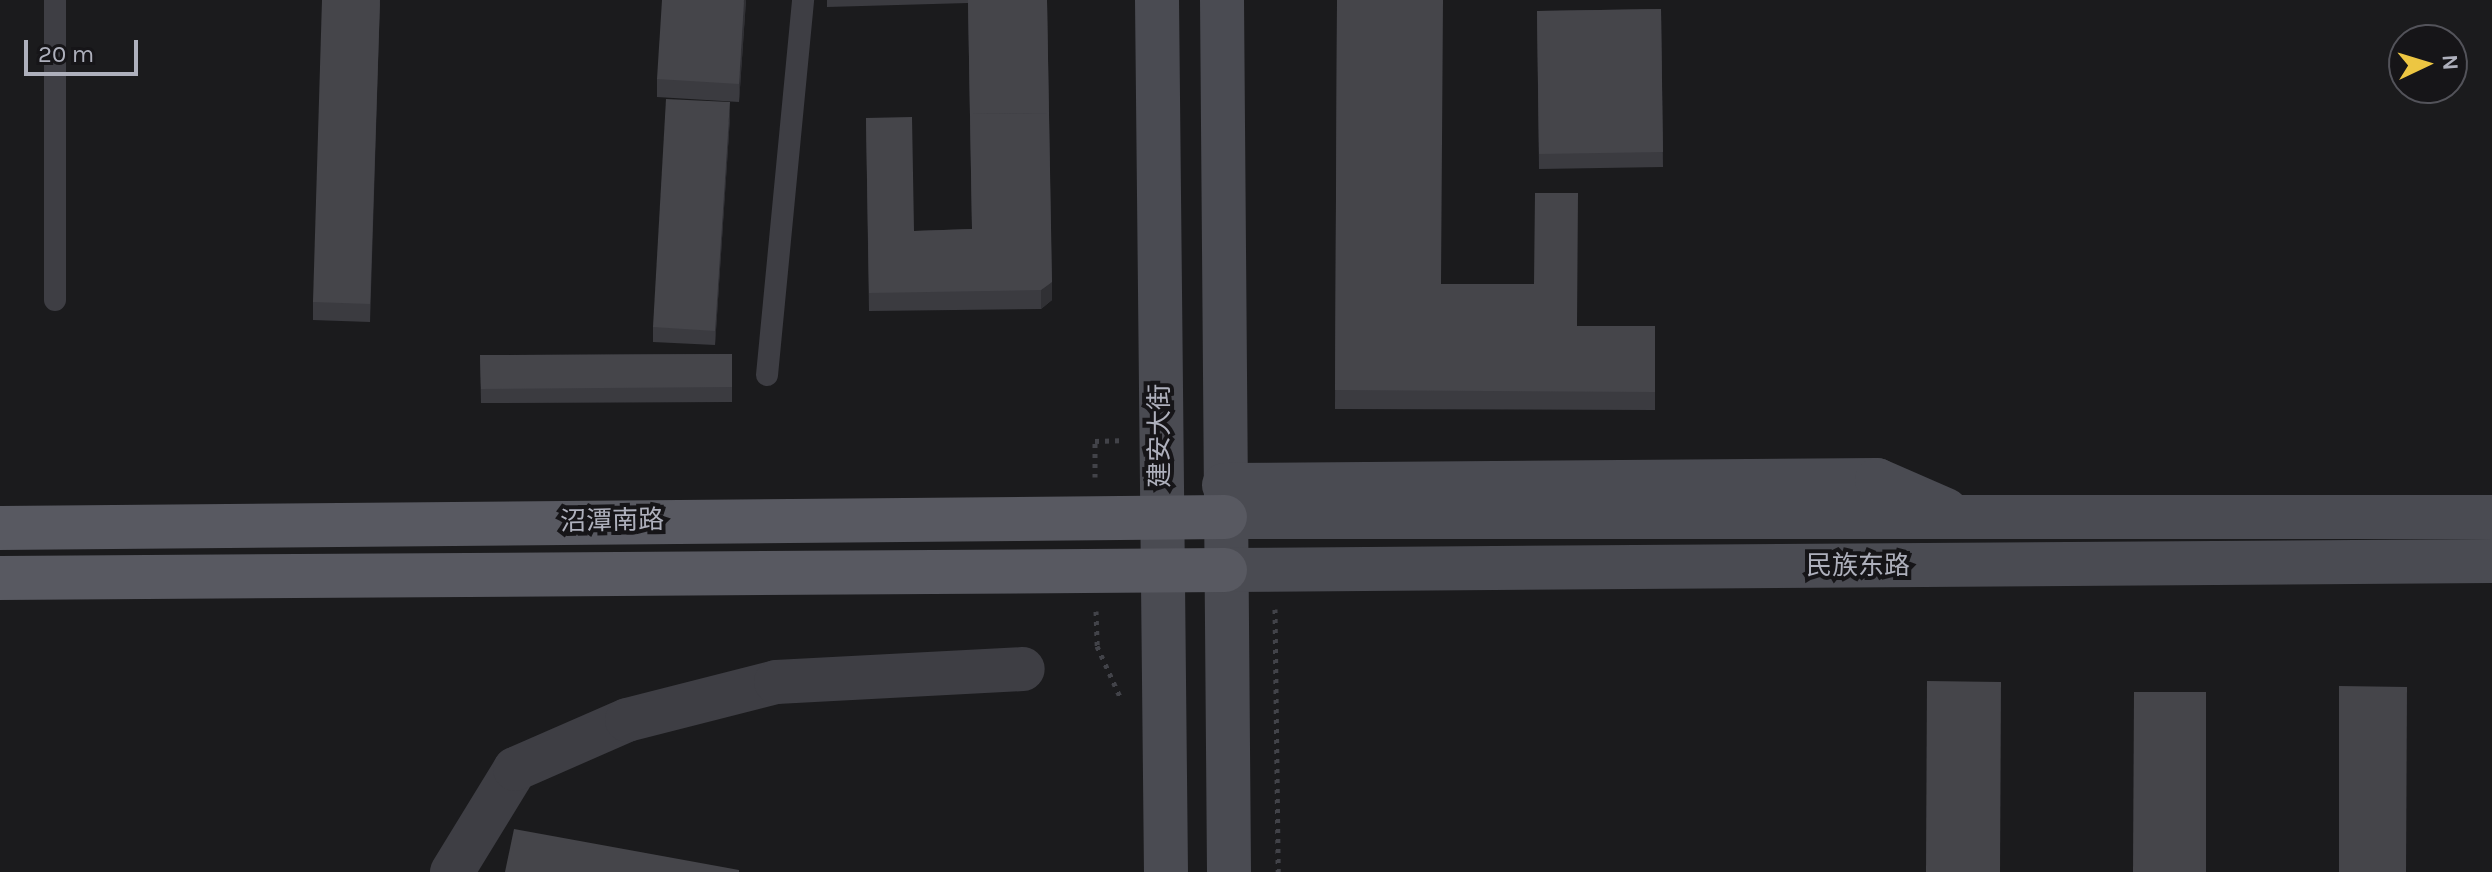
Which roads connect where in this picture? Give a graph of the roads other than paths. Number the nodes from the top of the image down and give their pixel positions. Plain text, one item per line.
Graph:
1 (55, 0) edge
2 (803, 0) edge
3 (1157, 0) edge
4 (1222, 0) edge
5 (55, 300) dead end
6 (767, 375) dead end
7 (1225, 501) junction
8 (1161, 514) junction
9 (2492, 517) edge
10 (0, 528) edge
11 (2492, 561) edge
12 (1162, 569) junction
13 (1225, 570) junction
14 (0, 578) edge
15 (1023, 669) dead end
16 (452, 872) edge
17 (1166, 872) edge
18 (1229, 872) edge

1 - 5 lane
2 - 6 lane
3 - 8 main road, 建安大街
4 - 7 main road
7 - 8 main road, 沼潭南路
7 - 9 main road, 民族东路
7 - 13 main road
8 - 10 main road, 沼潭南路
8 - 12 main road, 建安大街
11 - 13 main road, 民族东路
12 - 13 main road, 沼潭南路
12 - 14 main road, 沼潭南路
12 - 17 main road, 建安大街
13 - 18 main road
15 - 16 street

